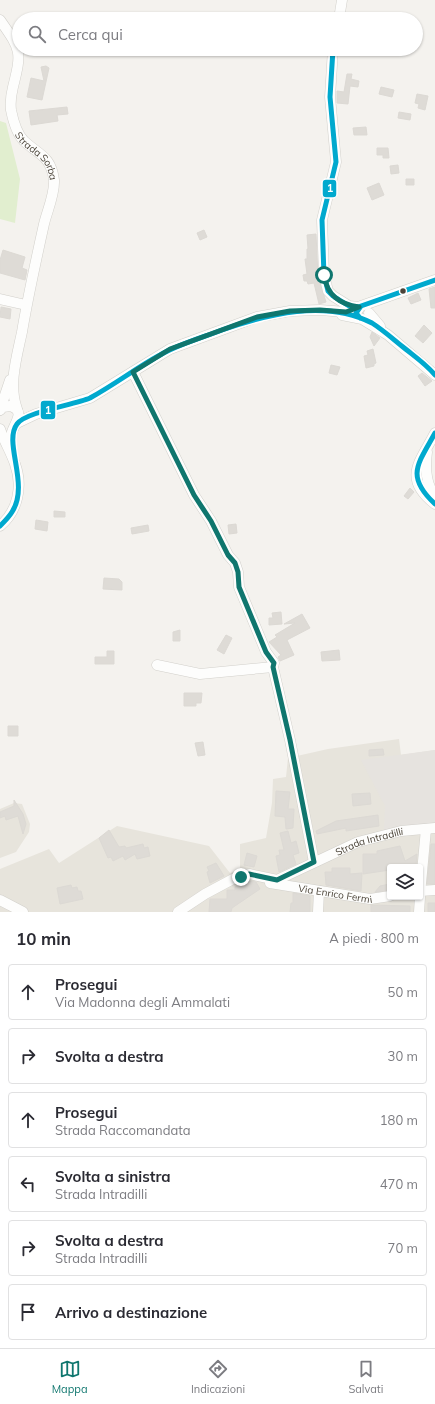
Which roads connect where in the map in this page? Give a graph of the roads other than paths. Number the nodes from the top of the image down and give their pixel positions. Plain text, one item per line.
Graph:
1 (342, 0) edge
2 (340, 12) edge
3 (0, 20) edge
4 (12, 36) edge
5 (18, 56) edge
6 (333, 56) edge
7 (435, 280) edge
8 (0, 299) edge
9 (26, 305) junction
10 (363, 312) junction
11 (15, 367) junction
12 (133, 372) junction
13 (435, 374) edge
14 (0, 410) edge
15 (17, 410) junction
16 (36, 414) junction
17 (0, 422) edge
18 (16, 423) junction
19 (0, 429) edge
20 (435, 433) edge
21 (428, 446) junction
22 (12, 456) junction
23 (435, 496) edge
24 (435, 504) edge
25 (0, 526) edge
26 (157, 665) dead end
27 (273, 667) junction
28 (430, 828) edge
29 (314, 862) junction
30 (423, 873) edge
31 (241, 877) junction
32 (435, 890) edge
33 (319, 892) junction
34 (423, 892) edge
35 (387, 897) edge
36 (0, 900) edge
37 (420, 900) edge
38 (22, 912) edge
39 (178, 912) edge
40 (318, 912) edge
41 (419, 912) edge

1 - 2 street
3 - 4 street, Strada Sorba
5 - 9 street, Strada Sorba
6 - 10 street
7 - 10 street
8 - 9 street
9 - 11 street, Strada Sorba
10 - 12 street
10 - 13 street
11 - 14 street
11 - 15 street
12 - 16 street
12 - 27 street
14 - 15 street
15 - 16 street
15 - 18 street
16 - 18 street
17 - 18 street
18 - 22 street
19 - 22 street
20 - 21 street
21 - 23 street
21 - 24 street
22 - 25 street
26 - 27 street
27 - 29 street
28 - 29 street, Strada Intradilli
28 - 30 street
29 - 31 street, Strada Intradilli
31 - 33 street, Via Enrico Fermi
31 - 39 street
32 - 34 street
33 - 35 street, Via Enrico Fermi
33 - 40 street
36 - 38 street
37 - 41 street

